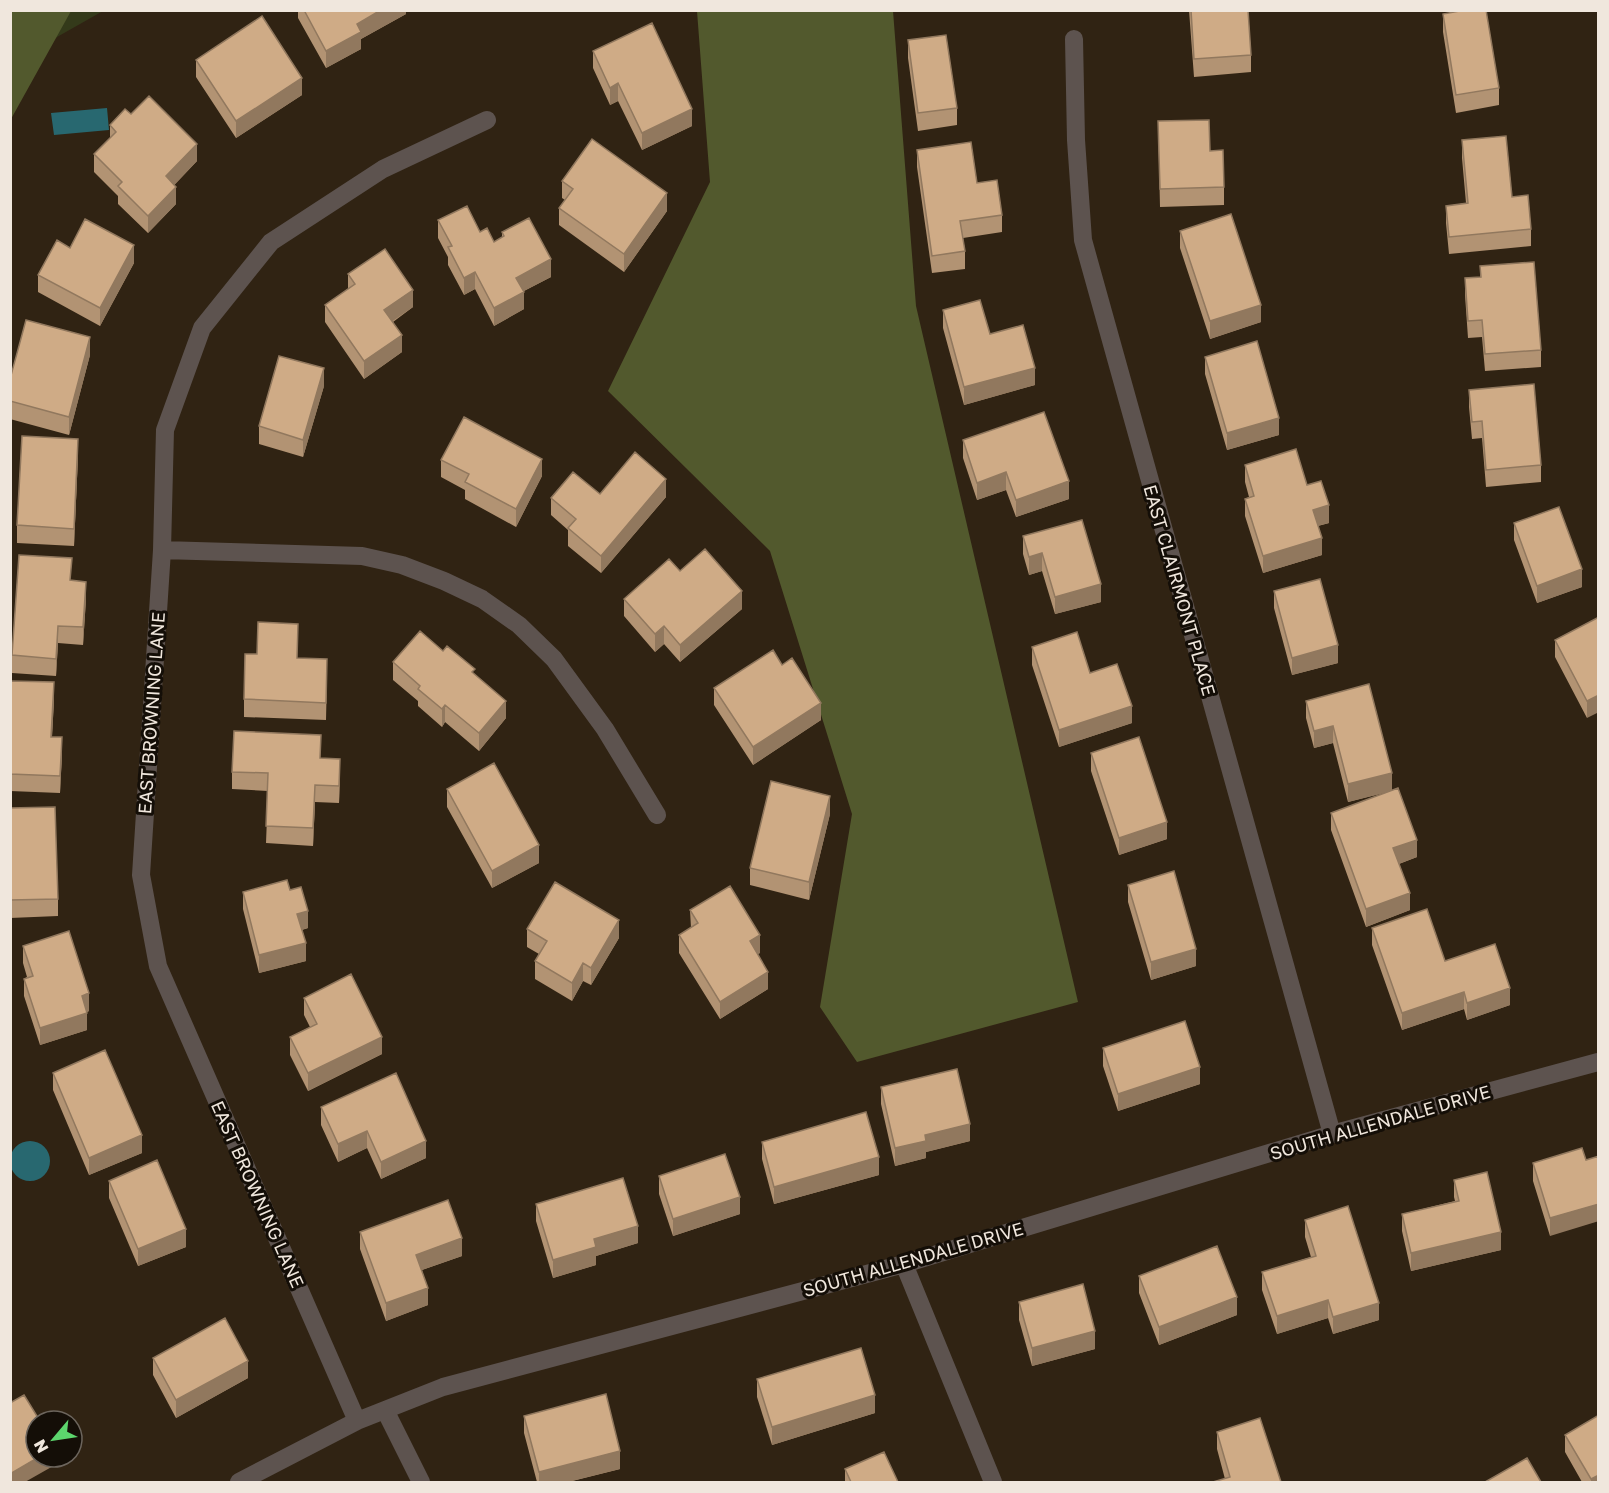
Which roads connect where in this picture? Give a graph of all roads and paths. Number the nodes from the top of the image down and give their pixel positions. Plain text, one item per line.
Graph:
1 (1074, 39) dead end
2 (487, 120) dead end
3 (162, 550) junction
4 (657, 815) dead end
5 (1599, 1062) edge
6 (1332, 1134) junction
7 (904, 1264) junction
8 (385, 1410) junction
9 (357, 1421) junction
10 (239, 1482) edge
11 (422, 1482) edge
12 (993, 1482) edge

1 - 6 street, EAST CLAIRMONT PLACE
2 - 3 street, EAST BROWNING LANE
3 - 4 street
3 - 9 street, EAST BROWNING LANE
5 - 6 street, SOUTH ALLENDALE DRIVE
6 - 7 street, SOUTH ALLENDALE DRIVE
7 - 8 street, SOUTH ALLENDALE DRIVE
7 - 12 street
8 - 9 street, SOUTH ALLENDALE DRIVE
8 - 11 street
9 - 10 street, SOUTH ALLENDALE DRIVE

